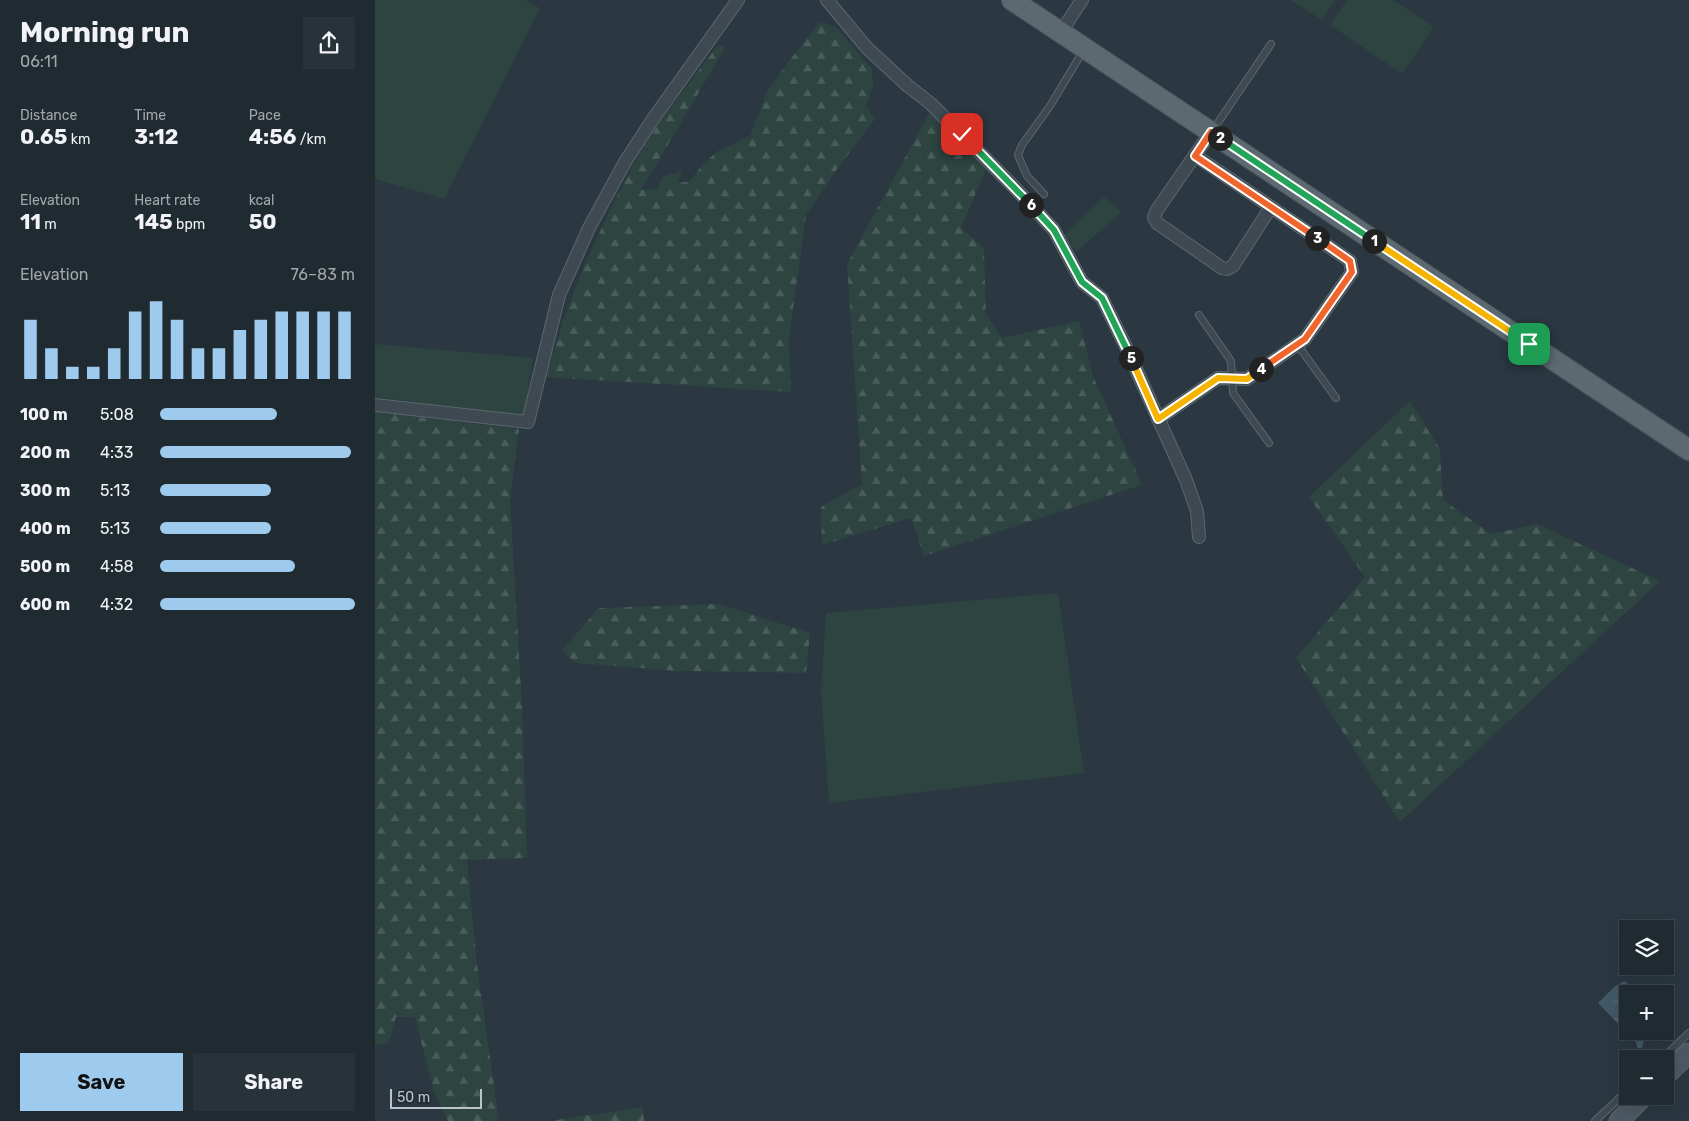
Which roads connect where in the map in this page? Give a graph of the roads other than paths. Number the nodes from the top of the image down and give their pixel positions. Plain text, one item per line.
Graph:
1 (738, 0) edge
2 (827, 0) edge
3 (1012, 0) edge
4 (1082, 0) edge
5 (1061, 32) junction
6 (1271, 44) dead end
7 (1085, 48) junction
8 (1211, 132) junction
9 (1195, 156) junction
10 (1044, 194) dead end
11 (1271, 206) junction
12 (1199, 315) dead end
13 (1297, 344) junction
14 (1233, 378) junction
15 (1336, 398) dead end
16 (375, 405) edge
17 (1158, 419) junction
18 (1269, 444) dead end
19 (1689, 450) edge
20 (1199, 537) dead end
21 (1689, 1033) edge
22 (1671, 1050) edge
23 (1689, 1053) edge
24 (1674, 1067) edge
25 (1619, 1098) edge
26 (1637, 1105) edge
27 (1625, 1119) edge
28 (1595, 1121) edge

1 - 16 street
2 - 17 street
3 - 5 main road
4 - 5 street
5 - 7 main road
6 - 8 lane
7 - 8 main road
7 - 10 lane
8 - 9 street
8 - 19 main road
9 - 11 street
9 - 11 street
11 - 13 street
12 - 14 lane
13 - 14 street
13 - 15 lane
14 - 17 street
14 - 18 lane
17 - 20 street
21 - 22 lane
23 - 24 street
25 - 28 lane
26 - 27 street

